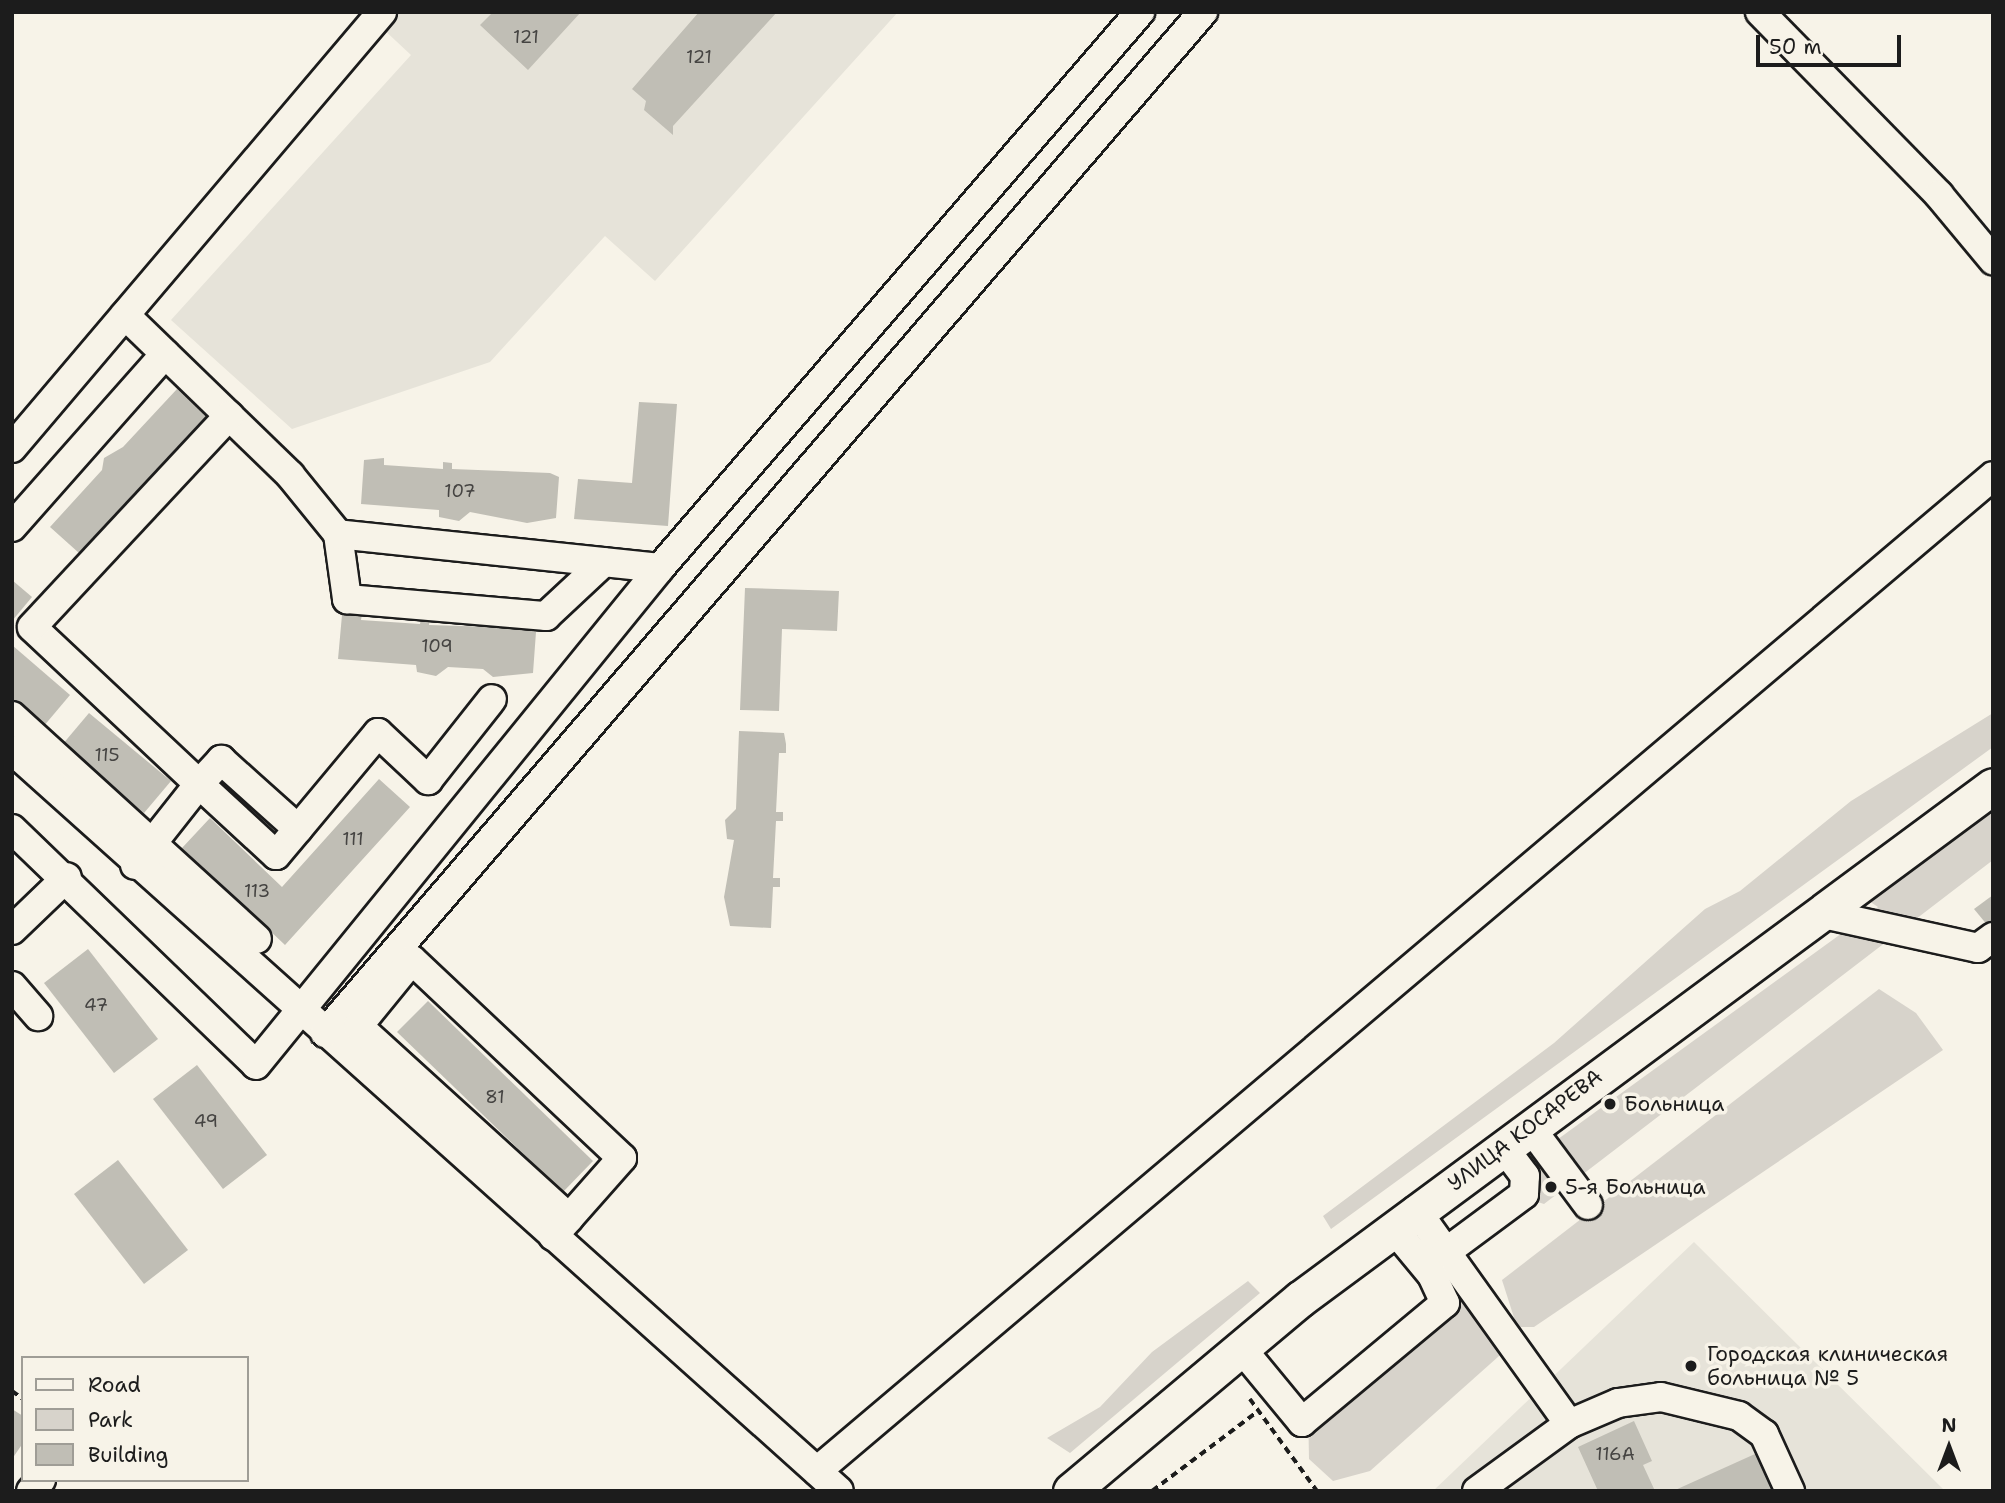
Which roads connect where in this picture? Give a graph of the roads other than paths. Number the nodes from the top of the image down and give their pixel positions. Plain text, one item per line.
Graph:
1 (382, 12) edge
2 (1140, 12) edge
3 (1203, 12) edge
4 (1760, 12) edge
5 (1993, 260) edge
6 (125, 315) junction
7 (165, 354) junction
8 (229, 416) junction
9 (12, 448) edge
10 (1993, 476) edge
11 (12, 527) edge
12 (338, 534) junction
13 (604, 562) junction
14 (660, 568) junction
15 (492, 699) dead end
16 (12, 716) edge
17 (12, 750) edge
18 (199, 784) junction
19 (1993, 786) edge
20 (12, 829) edge
21 (154, 841) junction
22 (135, 865) junction
23 (67, 877) junction
24 (1819, 913) junction
25 (12, 930) edge
26 (1993, 937) edge
27 (257, 939) dead end
28 (12, 986) edge
29 (298, 1010) junction
30 (38, 1016) dead end
31 (325, 1033) junction
32 (1517, 1137) junction
33 (1588, 1205) dead end
34 (1405, 1219) junction
35 (561, 1226) junction
36 (1446, 1252) junction
37 (1241, 1348) junction
38 (1569, 1424) junction
39 (817, 1471) junction
40 (839, 1491) edge
41 (1071, 1491) edge
42 (1477, 1491) edge
43 (1790, 1491) edge

1 - 6 lane
2 - 14 lane
3 - 31 lane
4 - 5 lane
6 - 7 lane
6 - 9 lane
7 - 8 lane
7 - 11 lane
8 - 12 lane
8 - 18 lane
10 - 39 lane
12 - 13 lane
12 - 13 lane
13 - 14 lane
14 - 29 lane
15 - 18 lane
16 - 21 lane
17 - 22 lane
18 - 21 lane
19 - 24 main road, УЛИЦА КОСАРЕВА
20 - 23 lane
21 - 22 lane
21 - 27 lane
22 - 29 lane
23 - 25 lane
23 - 29 lane
24 - 26 lane
24 - 32 main road, УЛИЦА КОСАРЕВА
28 - 30 lane
29 - 31 lane
31 - 35 lane
32 - 33 lane
32 - 34 main road, УЛИЦА КОСАРЕВА
32 - 36 lane
34 - 36 lane
34 - 37 main road, УЛИЦА КОСАРЕВА
34 - 37 lane
35 - 35 lane
35 - 39 lane
36 - 38 lane
37 - 41 main road, УЛИЦА КОСАРЕВА
38 - 42 lane
38 - 43 lane
39 - 40 lane

